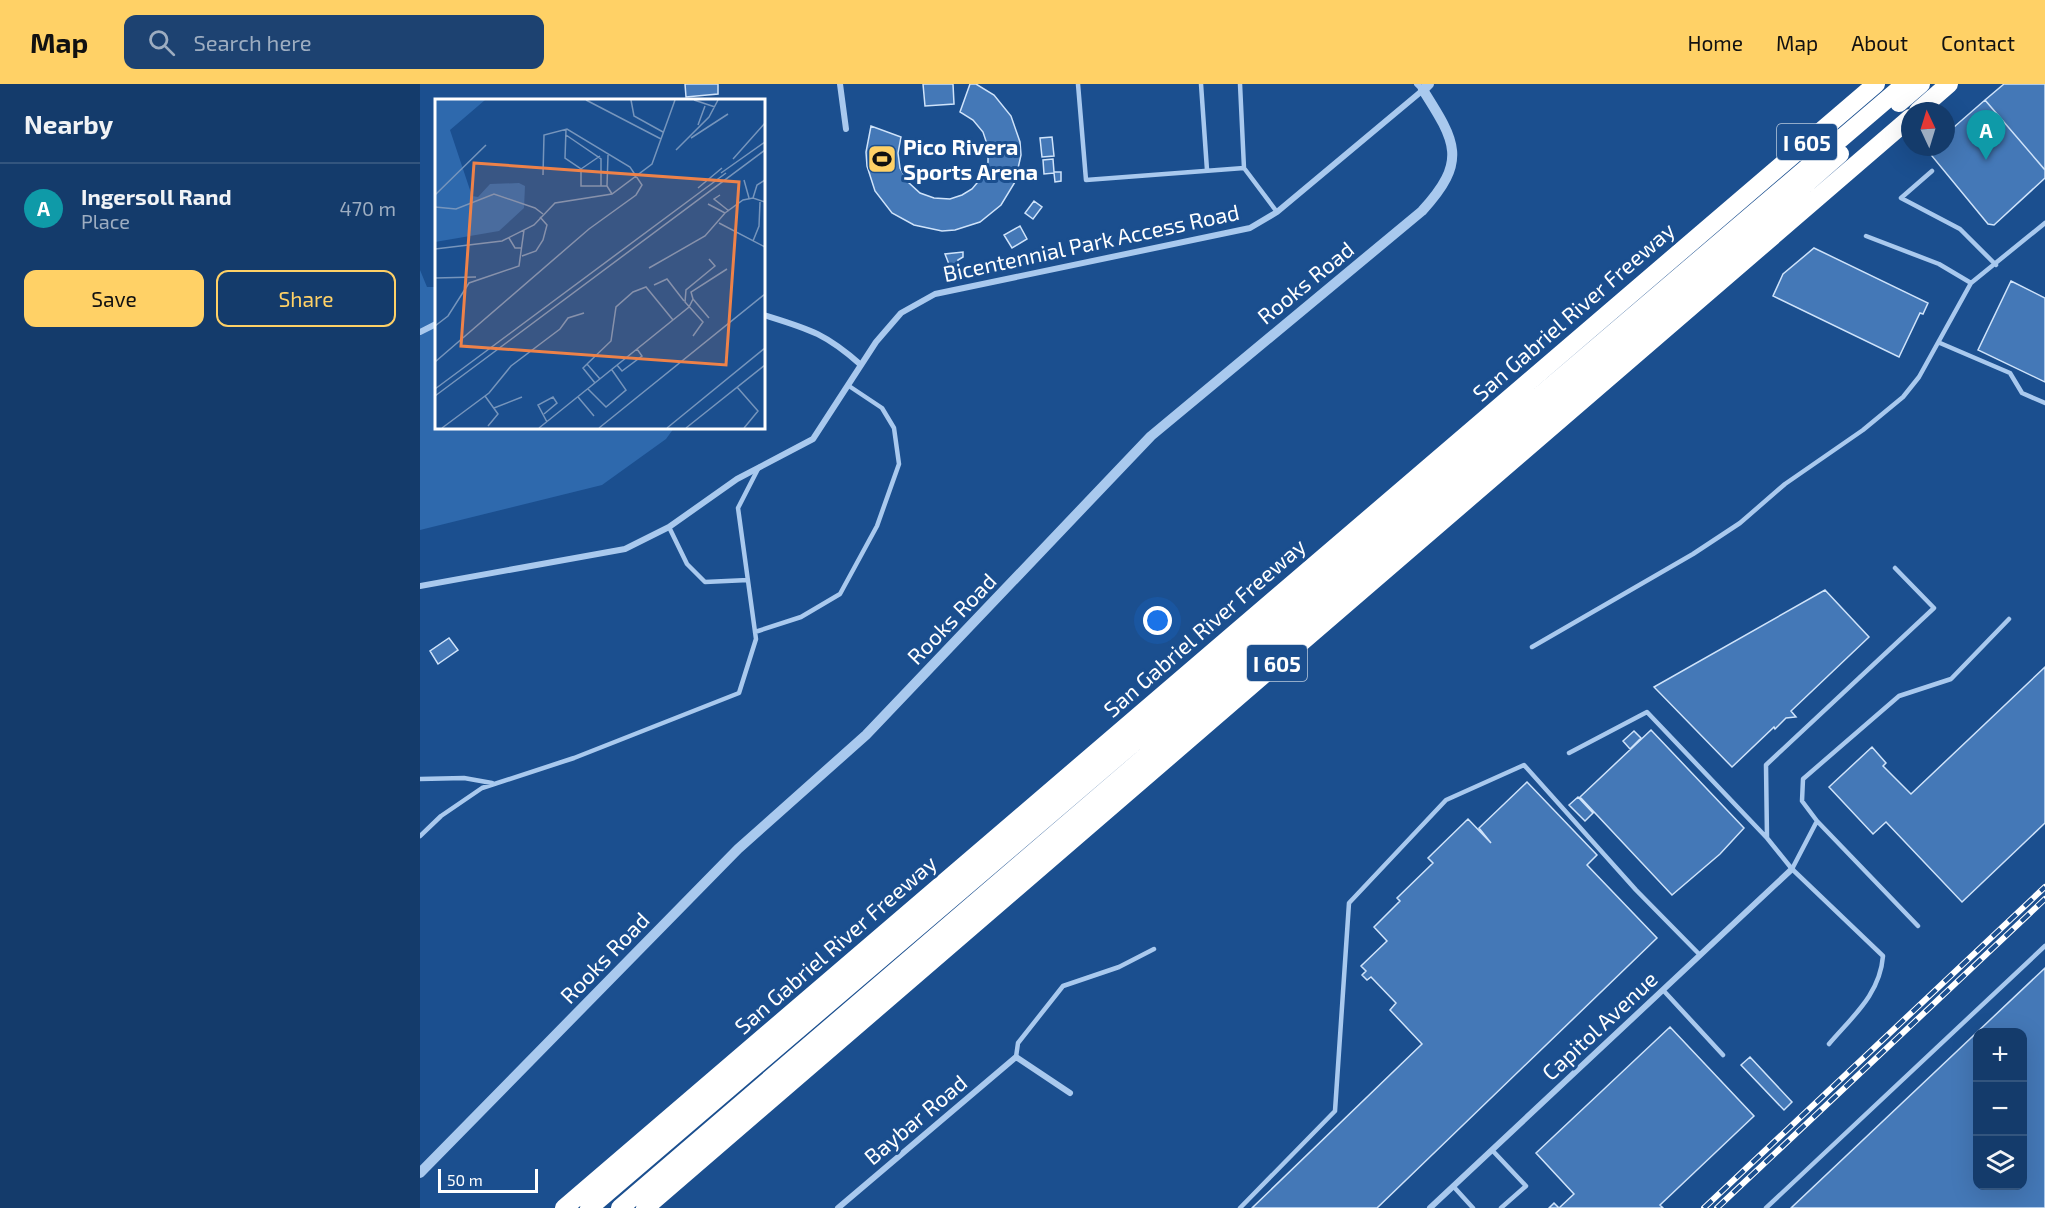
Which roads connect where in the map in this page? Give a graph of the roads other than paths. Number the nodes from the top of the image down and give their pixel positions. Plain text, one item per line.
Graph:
1 (840, 84) edge
2 (1078, 84) edge
3 (1201, 84) edge
4 (1240, 84) edge
5 (1856, 84) edge
6 (1876, 84) edge
7 (1905, 84) edge
8 (1921, 84) edge
9 (1949, 84) edge
10 (1423, 86) edge
11 (1928, 102) edge
12 (1901, 126) edge
13 (846, 129) dead end
14 (1244, 168) junction
15 (1207, 171) junction
16 (1932, 171) dead end
17 (1738, 200) junction
18 (1277, 212) junction
19 (2045, 223) edge
20 (1866, 236) dead end
21 (1996, 265) junction
22 (1971, 284) junction
23 (765, 315) edge
24 (435, 324) edge
25 (420, 332) edge
26 (1940, 343) junction
27 (861, 365) junction
28 (849, 386) junction
29 (2045, 403) edge
30 (759, 467) junction
31 (669, 527) junction
32 (1895, 568) dead end
33 (748, 580) junction
34 (420, 586) edge
35 (2009, 619) dead end
36 (755, 632) junction
37 (1532, 647) dead end
38 (1569, 753) dead end
39 (420, 779) edge
40 (495, 783) junction
41 (1817, 821) junction
42 (420, 836) edge
43 (1767, 838) junction
44 (1792, 869) junction
45 (1918, 926) dead end
46 (2045, 946) edge
47 (1154, 950) dead end
48 (1700, 955) junction
49 (1663, 990) junction
50 (1829, 1044) dead end
51 (1723, 1055) dead end
52 (1016, 1057) junction
53 (1070, 1093) dead end
54 (1492, 1150) junction
55 (420, 1173) edge
56 (1453, 1186) junction
57 (564, 1208) edge
58 (590, 1208) edge
59 (620, 1208) edge
60 (645, 1208) edge
61 (838, 1208) edge
62 (1239, 1208) edge
63 (1430, 1208) edge
64 (1473, 1208) edge
65 (1501, 1208) edge
66 (1766, 1208) edge

1 - 13 street
2 - 15 lane
3 - 15 lane
4 - 14 lane
5 - 17 highway
6 - 17 highway, San Gabriel River Freeway / I 605
7 - 58 highway
8 - 59 highway
9 - 11 highway
10 - 18 street, Bicentennial Park Access Road
10 - 55 street, Rooks Road
12 - 60 highway, I 605
14 - 15 lane
14 - 18 lane
16 - 21 lane
17 - 57 highway, San Gabriel River Freeway / I 605
18 - 27 street, Bicentennial Park Access Road
19 - 21 lane
20 - 22 lane
21 - 22 lane
22 - 26 lane
23 - 27 street
24 - 25 street
26 - 29 lane
26 - 37 lane
27 - 28 street, Bicentennial Park Access Road
28 - 30 street, Bicentennial Park Access Road
28 - 36 lane
30 - 31 street, Bicentennial Park Access Road
30 - 33 lane
31 - 33 lane
31 - 34 street, Bicentennial Park Access Road
32 - 43 lane
33 - 36 lane
35 - 41 lane
36 - 40 lane
38 - 43 lane
39 - 40 lane
40 - 42 lane
41 - 44 lane
41 - 45 lane
43 - 44 lane
44 - 48 street, Capitol Avenue
44 - 50 lane
46 - 66 lane
47 - 52 lane
48 - 49 street, Capitol Avenue
48 - 62 lane
49 - 51 lane
49 - 54 street, Capitol Avenue
52 - 53 street
52 - 61 street, Baybar Road
54 - 56 street, Capitol Avenue
54 - 65 lane
56 - 63 street, Capitol Avenue
56 - 64 lane

